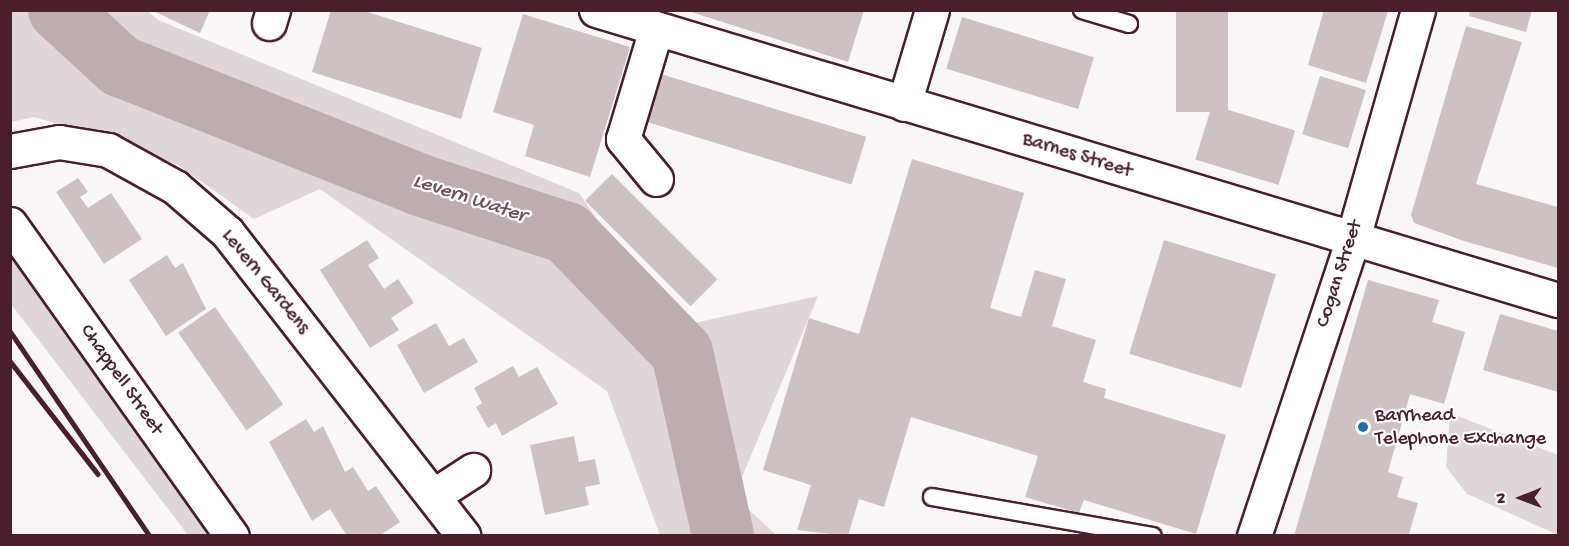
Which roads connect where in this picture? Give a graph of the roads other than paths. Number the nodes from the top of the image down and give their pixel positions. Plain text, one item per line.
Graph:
1 (596, 10) edge
2 (932, 10) edge
3 (1082, 10) edge
4 (1418, 10) edge
5 (1129, 24) dead end
6 (656, 28) junction
7 (904, 104) junction
8 (10, 151) edge
9 (656, 179) dead end
10 (10, 224) edge
11 (1353, 238) junction
12 (1558, 300) edge
13 (473, 470) dead end
14 (433, 496) junction
15 (932, 497) dead end
16 (232, 536) edge
17 (464, 536) edge
18 (1153, 536) edge
19 (1254, 536) edge

1 - 6 street, Barnes Street
2 - 7 street
3 - 5 lane
4 - 11 street, Cogan Street
6 - 7 street, Barnes Street
6 - 9 street
7 - 11 street, Barnes Street
8 - 14 street, Levern Gardens
10 - 16 street, Chappell Street
11 - 12 street, Barnes Street
11 - 19 street, Cogan Street
13 - 14 street
14 - 17 street, Levern Gardens
15 - 18 lane

